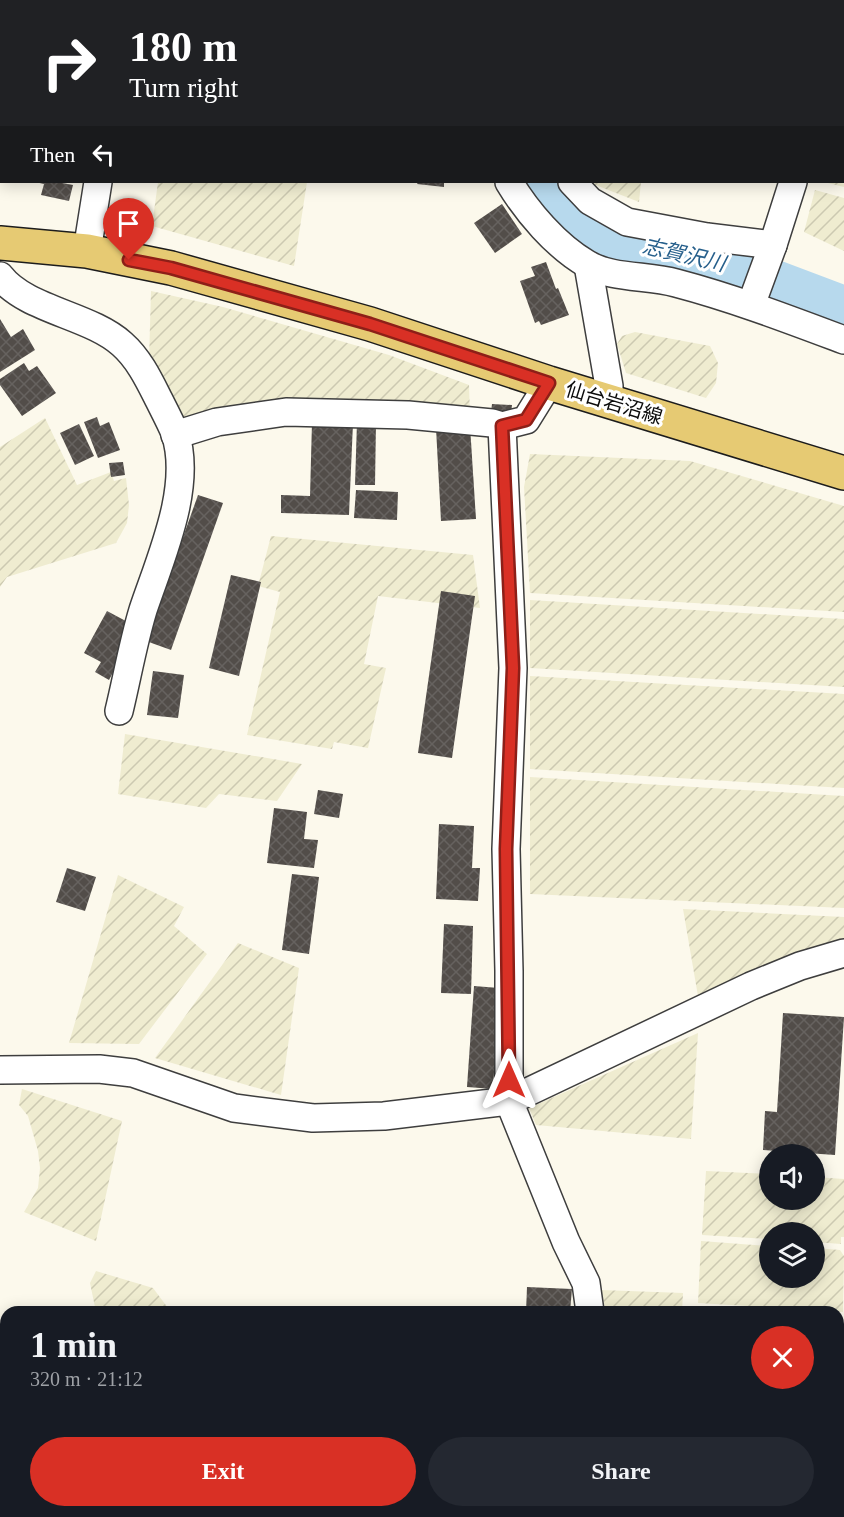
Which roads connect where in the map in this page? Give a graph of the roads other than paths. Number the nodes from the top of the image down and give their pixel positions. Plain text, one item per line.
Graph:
1 (98, 183) edge
2 (510, 183) edge
3 (573, 183) edge
4 (793, 183) edge
5 (0, 243) edge
6 (87, 251) junction
7 (771, 251) junction
8 (588, 265) junction
9 (0, 276) edge
10 (753, 300) junction
11 (844, 340) edge
12 (549, 383) junction
13 (609, 401) junction
14 (489, 424) junction
15 (175, 435) junction
16 (844, 473) edge
17 (118, 711) dead end
18 (844, 953) edge
19 (0, 1070) edge
20 (509, 1101) junction
21 (589, 1306) edge

1 - 6 street
2 - 8 street
3 - 7 street
4 - 7 street
5 - 6 main road, 仙台岩沼線
6 - 12 main road, 仙台岩沼線
7 - 10 street
8 - 10 street
8 - 13 street
9 - 15 street
10 - 11 street
12 - 13 main road, 仙台岩沼線
12 - 14 street
13 - 16 main road, 仙台岩沼線
14 - 15 street
14 - 20 street
15 - 17 street
18 - 20 street
19 - 20 street
20 - 21 street

